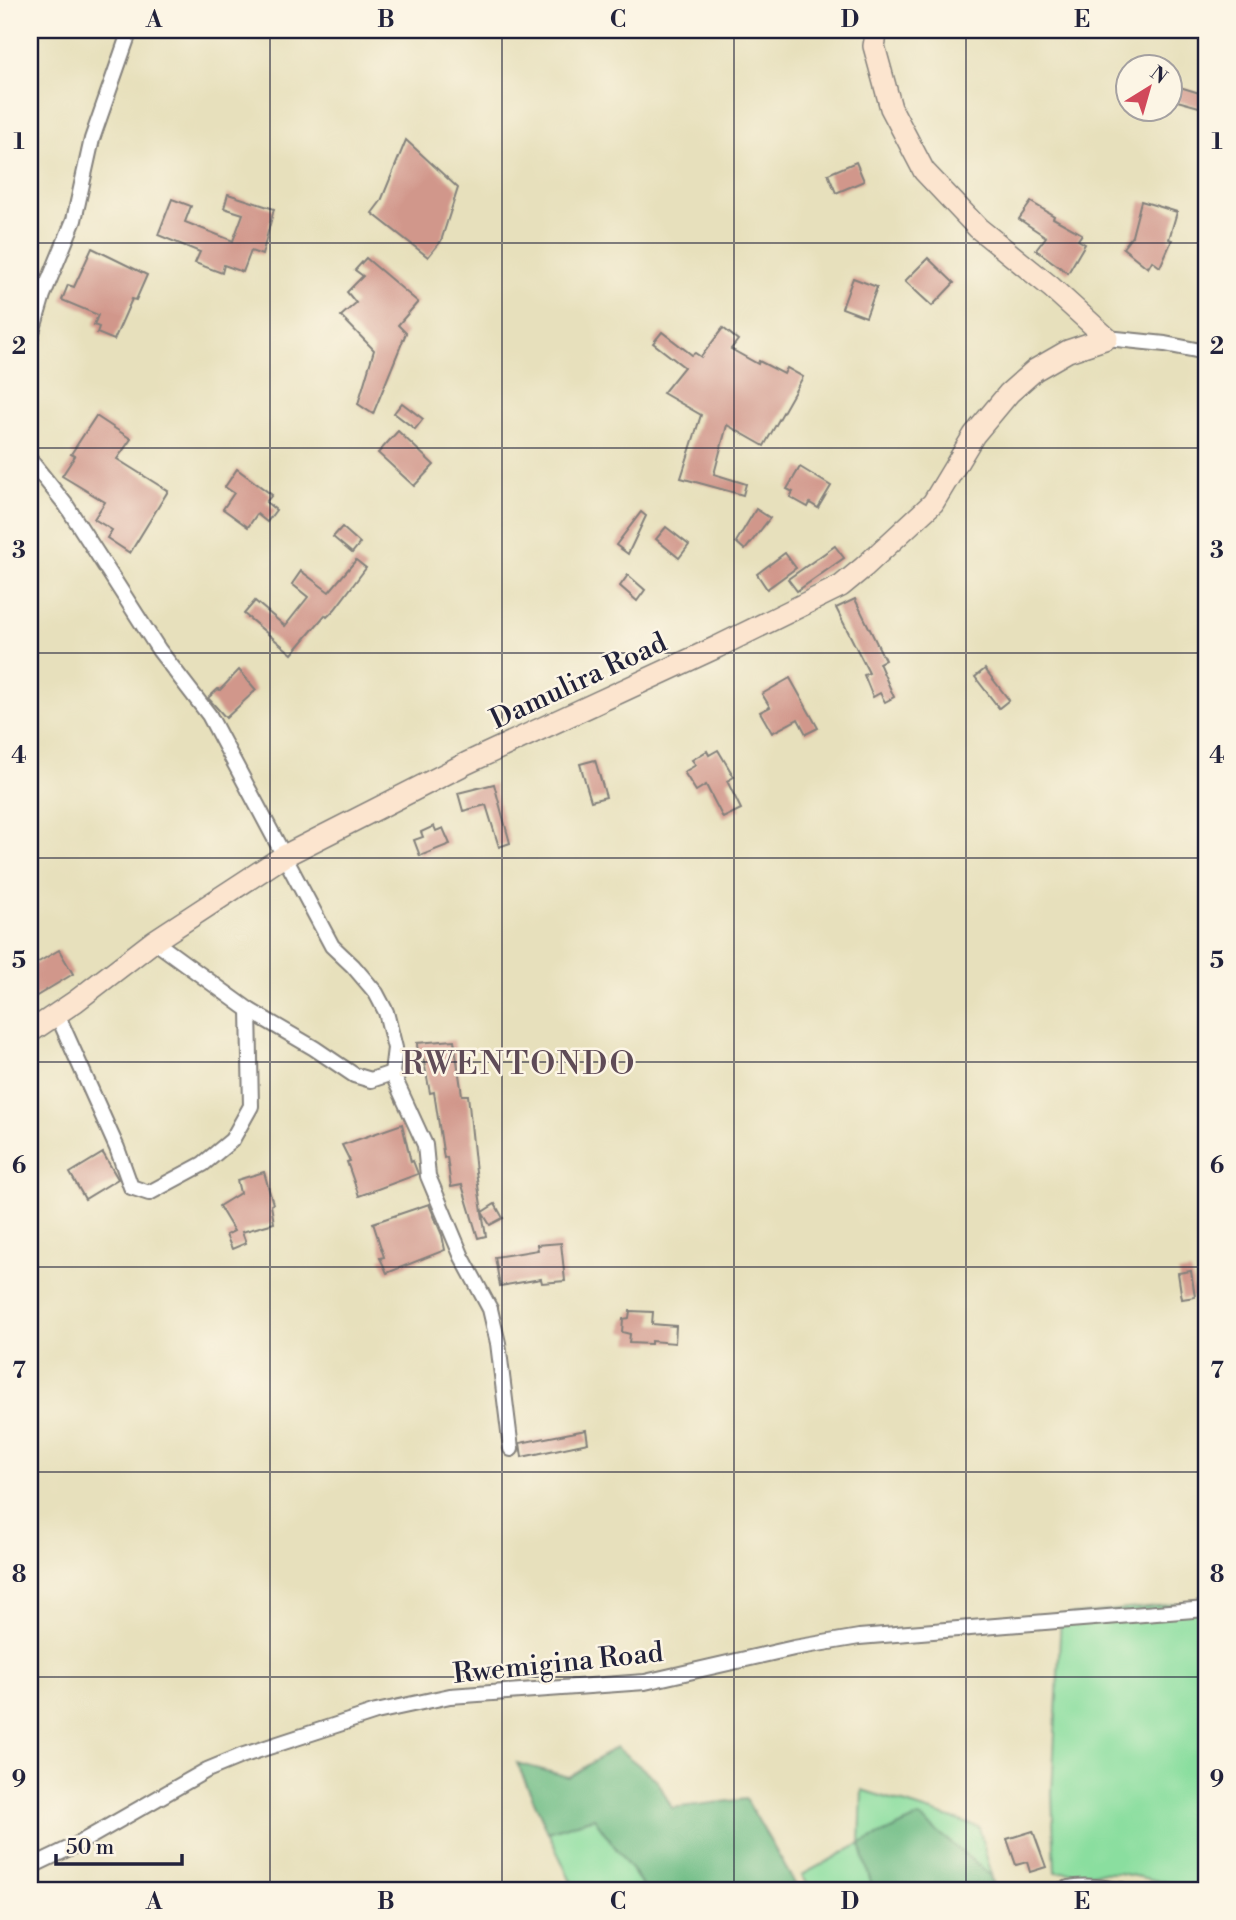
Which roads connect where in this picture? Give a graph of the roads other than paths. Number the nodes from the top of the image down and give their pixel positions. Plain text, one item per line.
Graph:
1 (130, 30) edge
2 (877, 30) edge
3 (1107, 338) junction
4 (30, 339) edge
5 (1206, 352) edge
6 (30, 460) edge
7 (284, 856) junction
8 (154, 941) junction
9 (248, 1010) junction
10 (57, 1014) junction
11 (30, 1032) edge
12 (392, 1073) junction
13 (510, 1449) dead end
14 (1206, 1609) edge
15 (30, 1867) edge
16 (1062, 1890) edge
17 (1122, 1890) edge

1 - 4 street
2 - 3 street
3 - 5 street
3 - 7 street, Damulira Road
6 - 7 street
7 - 8 street, Damulira Road
7 - 12 street
8 - 9 street
8 - 10 street, Damulira Road
9 - 10 street
9 - 12 street
10 - 11 street, Damulira Road
12 - 13 street
14 - 15 street, Rwemigina Road
16 - 17 street

